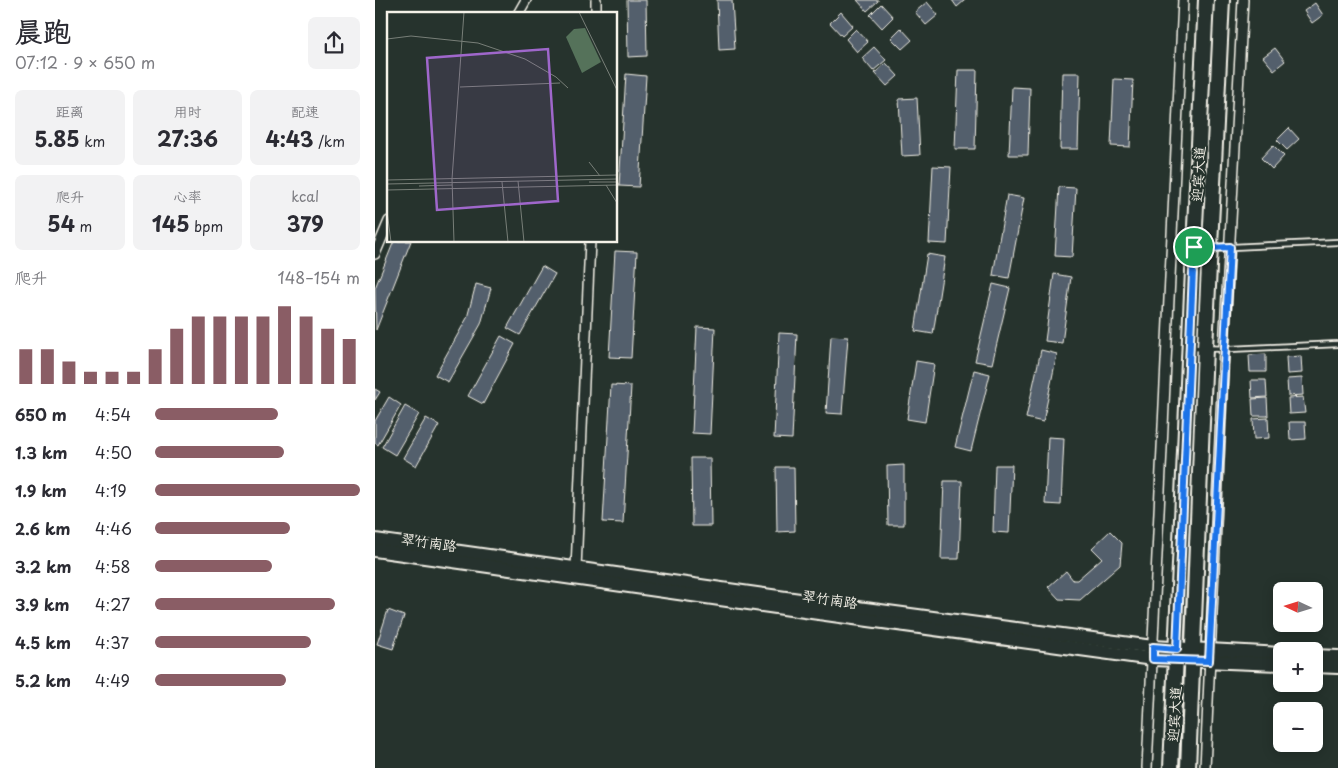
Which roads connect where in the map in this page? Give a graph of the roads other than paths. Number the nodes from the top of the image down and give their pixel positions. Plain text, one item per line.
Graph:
1 (527, 0) edge
2 (1183, 0) edge
3 (1206, 0) edge
4 (1222, 0) edge
5 (1243, 0) edge
6 (519, 12) edge
7 (387, 226) edge
8 (589, 242) edge
9 (1338, 242) edge
10 (1194, 247) junction
11 (1230, 247) junction
12 (1210, 248) junction
13 (375, 254) edge
14 (1338, 344) edge
15 (1190, 348) junction
16 (1205, 348) junction
17 (1224, 349) junction
18 (375, 540) edge
19 (375, 550) edge
20 (577, 569) junction
21 (1153, 653) junction
22 (1176, 654) junction
23 (1273, 654) edge
24 (1192, 655) junction
25 (1210, 656) junction
26 (1323, 656) edge
27 (1338, 657) edge
28 (1273, 663) edge
29 (1323, 666) edge
30 (1338, 667) edge
31 (1147, 768) edge
32 (1171, 768) edge
33 (1188, 768) edge
34 (1205, 768) edge

1 - 6 street
2 - 21 street
3 - 10 main road, 迎宾大道
4 - 12 main road, 迎宾大道
5 - 11 street
7 - 13 street
8 - 20 street
9 - 11 lane
10 - 12 lane
10 - 15 main road, 迎宾大道
11 - 12 lane
11 - 17 street
12 - 16 main road, 迎宾大道
14 - 17 lane
15 - 16 lane
15 - 22 main road, 迎宾大道
16 - 17 lane
16 - 24 main road, 迎宾大道
17 - 25 street
18 - 20 main road, 翠竹南路
19 - 21 main road, 翠竹南路
20 - 21 main road, 翠竹南路
21 - 22 main road, 翠竹南路
21 - 31 street
22 - 24 main road, 翠竹南路
22 - 32 main road, 迎宾大道
23 - 25 main road, 翠竹南路
24 - 25 main road, 翠竹南路
24 - 33 main road, 迎宾大道
25 - 28 main road, 翠竹南路
25 - 34 street
26 - 27 main road
29 - 30 main road

